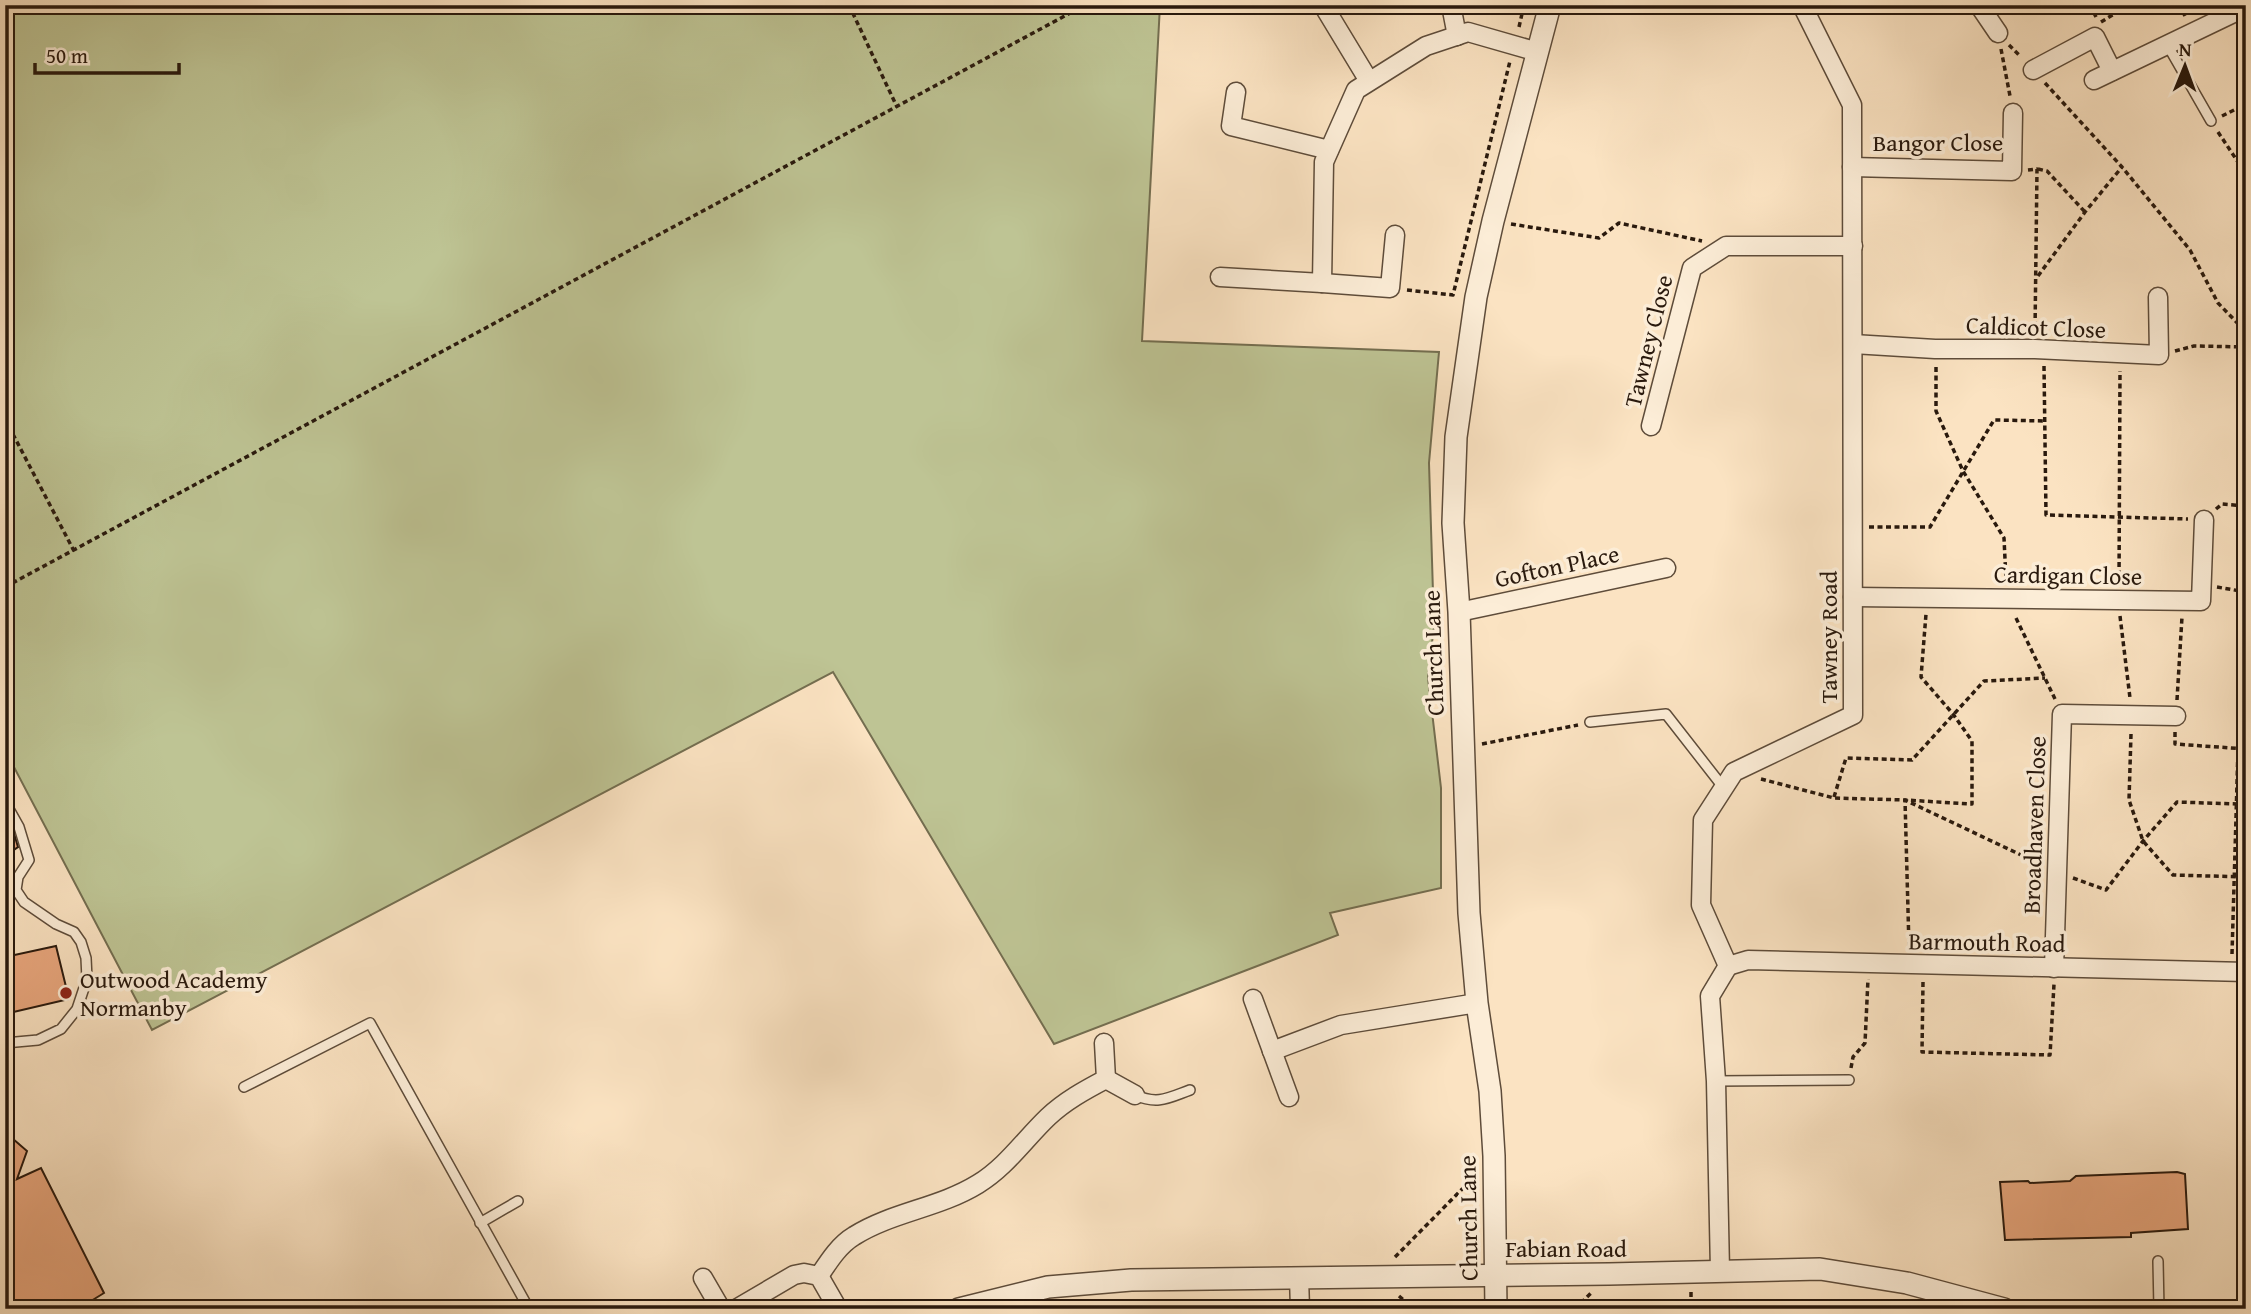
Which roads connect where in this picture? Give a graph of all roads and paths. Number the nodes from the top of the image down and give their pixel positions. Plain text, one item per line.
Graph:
1 (849, 5) edge
2 (1085, 5) edge
3 (1323, 5) edge
4 (1451, 5) edge
5 (1524, 5) edge
6 (1549, 5) edge
7 (1802, 5) edge
8 (1979, 5) edge
9 (2090, 5) edge
10 (2129, 5) edge
11 (2246, 7) edge
12 (2097, 30) junction
13 (1998, 33) junction
14 (1457, 36) junction
15 (1514, 45) junction
16 (2168, 46) junction
17 (1538, 52) junction
18 (2033, 69) junction
19 (2112, 71) junction
20 (2094, 80) dead end
21 (1369, 81) junction
22 (1236, 92) dead end
23 (2246, 104) edge
24 (897, 107) junction
25 (2013, 113) joint
26 (2211, 121) junction
27 (1329, 150) junction
28 (1852, 167) junction
29 (2122, 167) junction
30 (2037, 169) junction
31 (2012, 171) junction
32 (2246, 174) edge
33 (2085, 212) junction
34 (1472, 216) junction
35 (1493, 221) junction
36 (1395, 235) dead end
37 (1726, 246) junction
38 (1853, 246) junction
39 (1220, 277) dead end
40 (2037, 277) junction
41 (1322, 283) junction
42 (1390, 288) junction
43 (2158, 297) dead end
44 (2246, 332) edge
45 (1853, 344) junction
46 (2246, 347) edge
47 (1936, 349) junction
48 (2039, 349) junction
49 (2120, 355) junction
50 (2159, 355) junction
51 (5, 419) edge
52 (2047, 421) junction
53 (1651, 426) dead end
54 (1963, 471) junction
55 (2246, 506) edge
56 (2118, 517) junction
57 (2204, 520) junction
58 (1853, 527) junction
59 (74, 551) junction
60 (1665, 568) dead end
61 (2201, 585) junction
62 (5, 587) edge
63 (2246, 592) edge
64 (1853, 597) junction
65 (1927, 598) junction
66 (2007, 599) junction
67 (2119, 600) junction
68 (2183, 601) junction
69 (2246, 610) edge
70 (1459, 612) junction
71 (2045, 678) junction
72 (1953, 714) junction
73 (2062, 714) junction
74 (2132, 716) junction
75 (2176, 716) junction
76 (1590, 722) joint
77 (1463, 748) junction
78 (2238, 748) junction
79 (2246, 749) edge
80 (1734, 772) junction
81 (1723, 787) junction
82 (1834, 798) junction
83 (1905, 800) junction
84 (5, 802) edge
85 (2237, 804) junction
86 (2143, 841) junction
87 (2058, 873) junction
88 (2235, 876) junction
89 (2246, 877) edge
90 (1869, 964) junction
91 (1923, 965) junction
92 (1728, 966) junction
93 (2054, 968) junction
94 (2239, 972) edge
95 (1253, 999) dead end
96 (1477, 1003) junction
97 (5, 1043) edge
98 (1104, 1043) dead end
99 (1272, 1051) junction
100 (1105, 1079) junction
101 (1849, 1080) joint
102 (1716, 1081) junction
103 (244, 1087) dead end
104 (1190, 1090) dead end
105 (1135, 1095) joint
106 (1289, 1097) dead end
107 (1494, 1156) junction
108 (518, 1201) dead end
109 (480, 1223) junction
110 (2158, 1261) dead end
111 (1720, 1271) junction
112 (1496, 1274) junction
113 (819, 1276) junction
114 (1377, 1276) junction
115 (1299, 1277) junction
116 (703, 1278) dead end
117 (529, 1309) edge
118 (721, 1309) edge
119 (736, 1309) edge
120 (838, 1309) edge
121 (960, 1309) edge
122 (1300, 1309) edge
123 (1414, 1309) edge
124 (1496, 1309) edge
125 (2004, 1309) edge
126 (2159, 1309) edge

1 - 24 path
2 - 24 path
3 - 21 street
4 - 14 street
5 - 15 path
6 - 17 street, Church Lane
7 - 28 street, Tawney Road
8 - 13 street
9 - 12 path
10 - 12 path
11 - 16 street
12 - 18 street
12 - 19 street
13 - 18 path
13 - 25 path
14 - 15 street
14 - 21 street
15 - 17 street
15 - 34 path
16 - 19 street
16 - 26 lane
17 - 35 street, Church Lane
18 - 29 path
19 - 20 street
21 - 27 street
22 - 27 street
23 - 26 path
24 - 59 path
25 - 31 street, Bangor Close
26 - 32 path
27 - 41 street
28 - 31 street, Bangor Close
28 - 38 street, Tawney Road
29 - 33 path
29 - 44 path
30 - 31 path
30 - 33 path
30 - 40 path
33 - 40 path
34 - 35 path
34 - 42 path
35 - 37 path
35 - 70 street, Church Lane
36 - 42 street
37 - 38 street
37 - 53 street, Tawney Close
38 - 45 street, Tawney Road
39 - 41 street
40 - 48 path
41 - 42 street
43 - 50 street
45 - 47 street, Caldicot Close
45 - 58 street, Tawney Road
46 - 50 path
47 - 48 street, Caldicot Close
47 - 54 path
48 - 49 street, Caldicot Close
48 - 52 path
49 - 50 street, Caldicot Close
49 - 56 path
51 - 59 path
52 - 54 path
52 - 56 path
54 - 58 path
54 - 66 path
55 - 57 path
56 - 57 path
56 - 67 path
57 - 61 street
58 - 64 street, Tawney Road
59 - 62 path
60 - 70 street, Gofton Place
61 - 63 path
61 - 68 street
64 - 65 street, Cardigan Close
64 - 80 street, Tawney Road
65 - 66 street, Cardigan Close
65 - 72 path
66 - 67 street, Cardigan Close
66 - 71 path
67 - 68 street, Cardigan Close
67 - 74 path
68 - 75 path
69 - 78 path
70 - 77 street, Church Lane
71 - 72 path
71 - 73 path
72 - 82 path
72 - 83 path
73 - 74 street, Broadhaven Close
73 - 87 street, Broadhaven Close
74 - 75 street, Broadhaven Close
74 - 86 path
75 - 78 path
76 - 77 path
76 - 81 lane
77 - 96 street, Church Lane
78 - 79 path
78 - 85 path
80 - 81 street, Tawney Road
80 - 82 path
81 - 92 street, Tawney Road
82 - 83 path
83 - 87 path
83 - 91 path
84 - 97 lane
85 - 86 path
85 - 88 path
86 - 87 path
86 - 88 path
87 - 93 street, Broadhaven Close
88 - 89 path
88 - 94 path
90 - 91 street, Barmouth Road
90 - 92 street, Barmouth Road
90 - 101 path
91 - 93 street, Barmouth Road
91 - 93 path
92 - 102 street
93 - 94 street, Barmouth Road
95 - 99 street
96 - 99 street
96 - 107 street, Church Lane
98 - 100 street
99 - 106 street
100 - 105 street
100 - 113 street
101 - 102 lane
102 - 111 street
103 - 109 lane
104 - 105 lane
107 - 112 street, Church Lane
107 - 114 path
108 - 109 lane
109 - 117 lane
110 - 126 lane
111 - 112 street, Fabian Road
111 - 125 street, Fabian Road
112 - 114 street, Fabian Road
112 - 124 street, Church Lane
113 - 119 street
113 - 120 street
114 - 115 street, Fabian Road
114 - 123 path
115 - 121 street, Fabian Road
115 - 122 street
116 - 118 street

